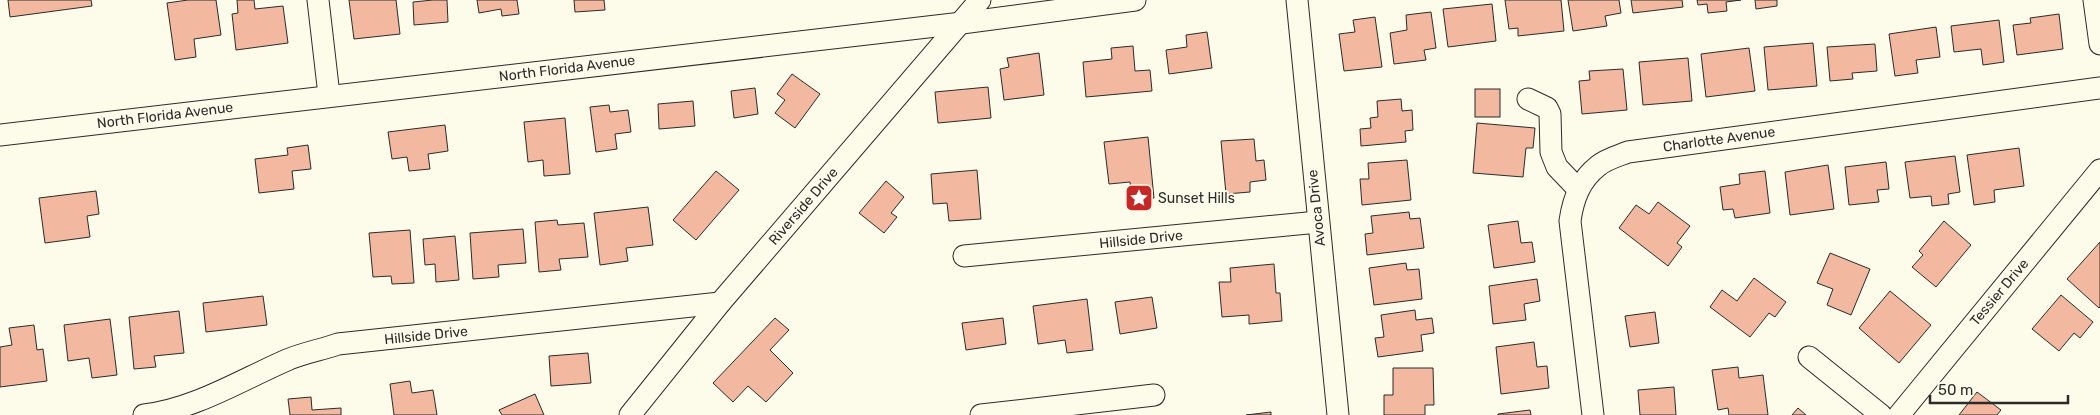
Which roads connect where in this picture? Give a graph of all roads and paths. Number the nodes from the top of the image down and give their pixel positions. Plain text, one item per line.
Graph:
1 (318, 0) edge
2 (980, 0) edge
3 (1134, 0) edge
4 (1297, 0) edge
5 (2094, 0) edge
6 (1052, 5) edge
7 (962, 23) junction
8 (2100, 44) edge
9 (2100, 88) edge
10 (329, 96) junction
11 (1528, 98) dead end
12 (0, 135) edge
13 (2100, 170) edge
14 (1578, 189) junction
15 (1318, 222) junction
16 (964, 256) dead end
17 (720, 302) junction
18 (1809, 357) dead end
19 (1154, 395) dead end
20 (144, 415) edge
21 (630, 415) edge
22 (981, 415) edge
23 (1338, 415) edge
24 (1593, 415) edge
25 (1881, 415) edge
26 (1899, 415) edge

1 - 10 street
2 - 7 street, Riverside Drive
3 - 6 street, North Florida Avenue
4 - 15 street, Avoca Drive
5 - 8 street
6 - 7 street, North Florida Avenue
7 - 10 street, North Florida Avenue
7 - 17 street, Riverside Drive
9 - 14 street, Charlotte Avenue
10 - 12 street, North Florida Avenue
11 - 14 street
13 - 26 street, Tessier Drive
14 - 24 street, Charlotte Avenue
15 - 16 street, Hillside Drive
15 - 23 street, Avoca Drive
17 - 20 street, Hillside Drive
17 - 21 street, Riverside Drive
18 - 25 street
19 - 22 street

